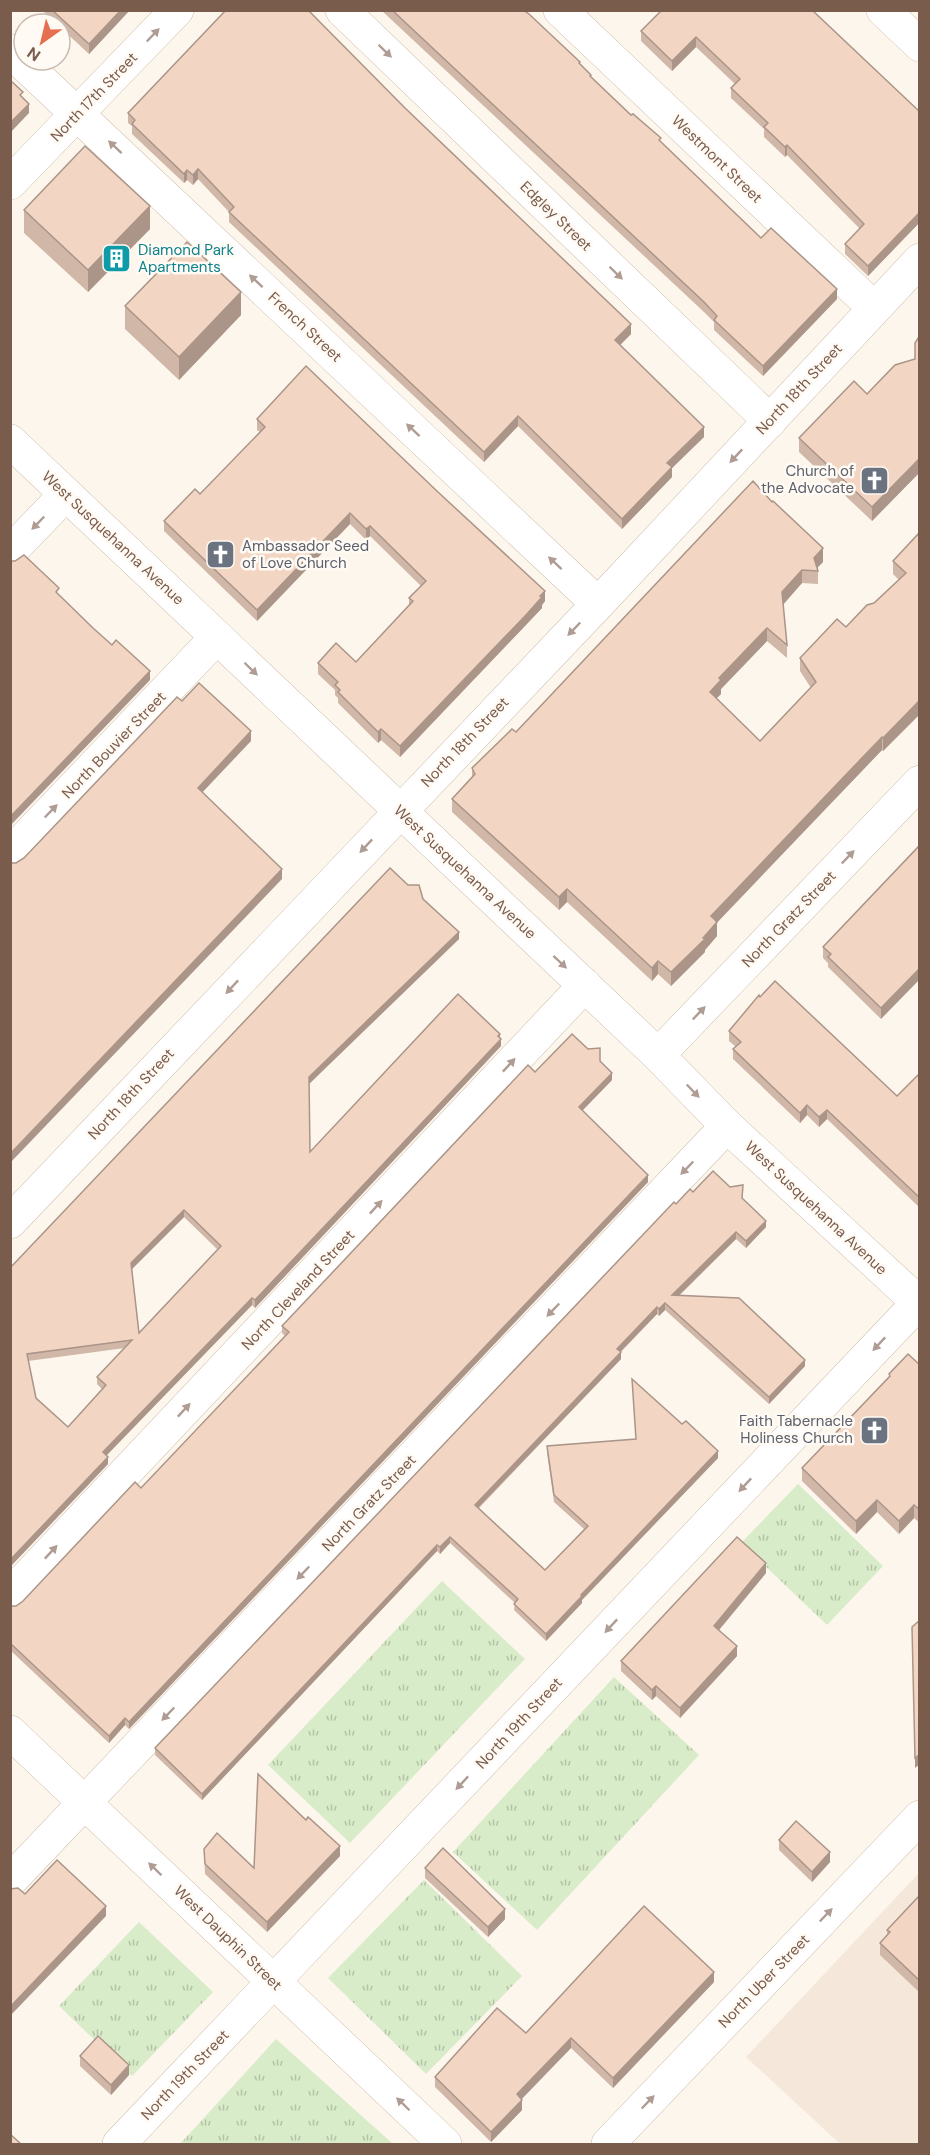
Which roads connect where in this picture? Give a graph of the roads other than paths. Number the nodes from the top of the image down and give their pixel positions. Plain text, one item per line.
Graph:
1 (177, 10) edge
2 (342, 10) edge
3 (560, 10) edge
4 (883, 10) edge
5 (920, 45) edge
6 (10, 51) edge
7 (78, 113) junction
8 (10, 183) edge
9 (920, 260) edge
10 (874, 308) junction
11 (770, 421) junction
12 (10, 441) edge
13 (66, 494) junction
14 (10, 552) edge
15 (598, 604) junction
16 (217, 636) junction
17 (920, 782) edge
18 (400, 810) junction
19 (10, 854) edge
20 (585, 986) junction
21 (658, 1055) junction
22 (727, 1126) junction
23 (10, 1222) edge
24 (919, 1303) edge
25 (10, 1595) edge
26 (10, 1732) edge
27 (85, 1802) junction
28 (920, 1817) edge
29 (10, 1881) edge
30 (274, 1982) junction
31 (119, 2145) edge
32 (445, 2145) edge
33 (608, 2145) edge

7 -> 1 street, North 17th Street
2 -> 11 street, Edgley Street
3 - 10 street, Westmont Street
4 - 5 street
6 - 7 street, French Street
7 - 8 street, North 17th Street
15 -> 7 street, French Street
9 - 10 street, North 18th Street
10 - 11 street, North 18th Street
11 -> 15 street, North 18th Street
12 - 13 street, West Susquehanna Avenue
13 -> 14 street
13 - 16 street, West Susquehanna Avenue
15 -> 18 street, North 18th Street
16 -> 18 street, West Susquehanna Avenue
19 -> 16 street, North Bouvier Street
21 -> 17 street, North Gratz Street
18 -> 20 street, West Susquehanna Avenue
18 -> 23 street, North 18th Street
20 - 21 street, West Susquehanna Avenue
25 -> 20 street, North Cleveland Street
21 -> 22 street, West Susquehanna Avenue
22 - 24 street, West Susquehanna Avenue
22 -> 27 street, North Gratz Street
24 -> 30 street, North 19th Street
26 - 27 street, West Dauphin Street
27 - 29 street, North Gratz Street
30 -> 27 street, West Dauphin Street
33 -> 28 street, North Uber Street
30 - 31 street, North 19th Street
32 -> 30 street, West Dauphin Street

